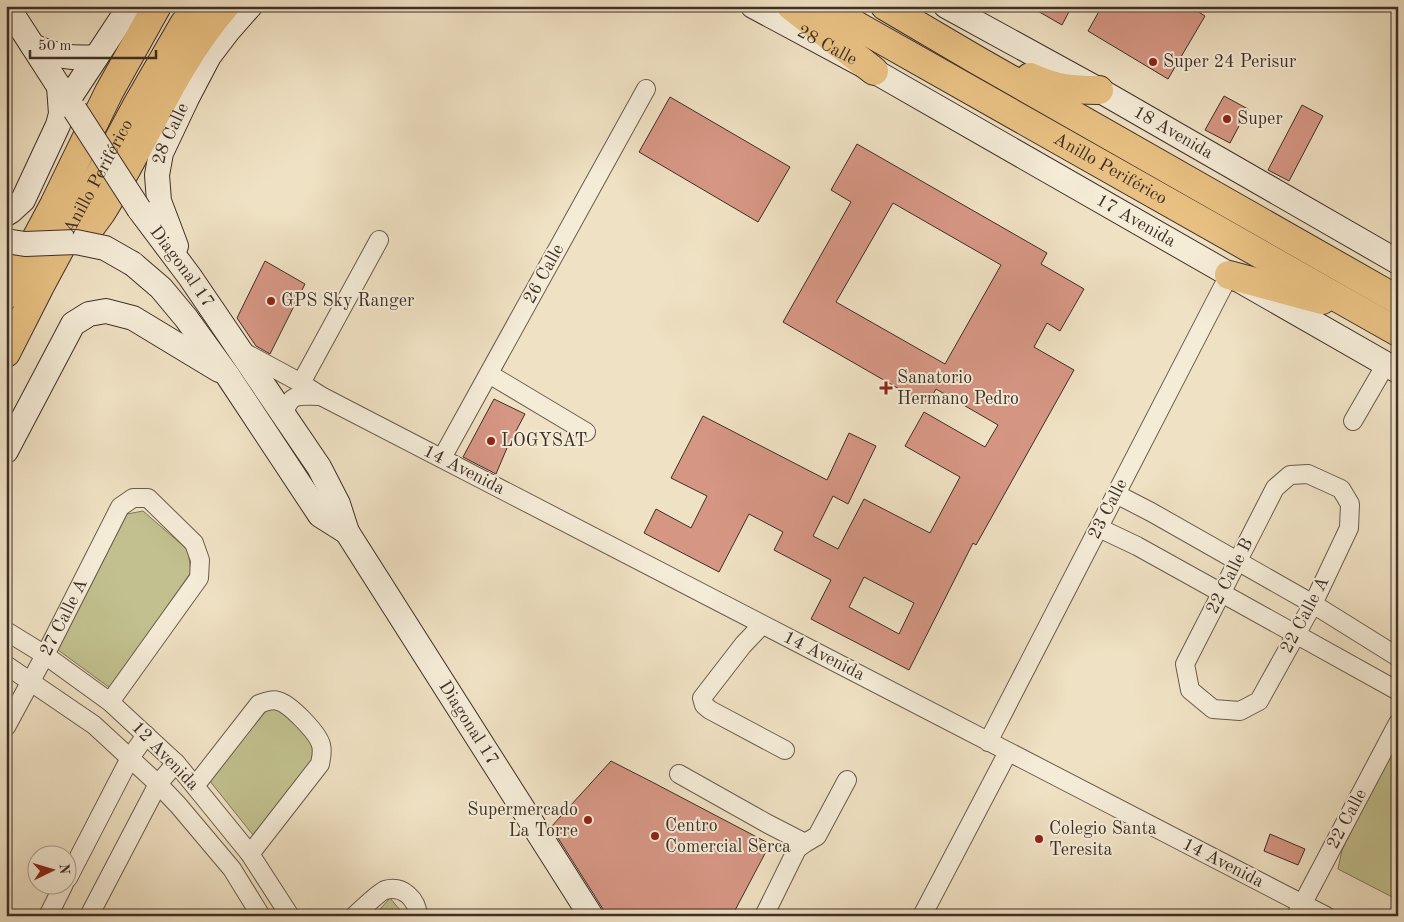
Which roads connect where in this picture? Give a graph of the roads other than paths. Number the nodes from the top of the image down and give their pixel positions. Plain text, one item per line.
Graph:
1 (8, 6) edge
2 (130, 6) edge
3 (157, 6) edge
4 (199, 6) edge
5 (225, 6) edge
6 (250, 6) edge
7 (752, 6) edge
8 (790, 6) edge
9 (822, 6) edge
10 (885, 6) edge
11 (946, 6) edge
12 (33, 46) junction
13 (96, 57) junction
14 (975, 59) junction
15 (874, 71) junction
16 (646, 89) dead end
17 (1099, 90) junction
18 (67, 99) junction
19 (6, 214) edge
20 (379, 240) dead end
21 (6, 242) edge
22 (76, 242) junction
23 (1398, 262) edge
24 (1229, 275) junction
25 (190, 277) junction
26 (6, 295) edge
27 (1398, 300) edge
28 (1359, 310) junction
29 (1398, 332) edge
30 (240, 350) junction
31 (6, 353) edge
32 (1392, 367) edge
33 (489, 374) junction
34 (228, 376) junction
35 (301, 383) junction
36 (321, 396) junction
37 (284, 415) junction
38 (1353, 421) dead end
39 (586, 432) dead end
40 (6, 451) edge
41 (442, 458) junction
42 (1116, 494) junction
43 (1099, 528) junction
44 (1349, 528) joint
45 (347, 532) junction
46 (1238, 561) junction
47 (1222, 594) junction
48 (1313, 604) junction
49 (762, 625) junction
50 (6, 631) edge
51 (1295, 634) junction
52 (45, 655) junction
53 (1398, 657) edge
54 (6, 666) edge
55 (31, 682) junction
56 (1398, 691) edge
57 (1259, 701) joint
58 (110, 702) junction
59 (1398, 723) edge
60 (6, 727) edge
61 (146, 735) junction
62 (988, 742) junction
63 (786, 750) dead end
64 (1008, 752) junction
65 (130, 758) junction
66 (176, 763) junction
67 (679, 774) dead end
68 (847, 780) dead end
69 (158, 784) junction
70 (195, 786) junction
71 (805, 842) junction
72 (250, 854) junction
73 (78, 859) edge
74 (271, 887) junction
75 (59, 894) edge
76 (1299, 910) edge
77 (255, 912) edge
78 (48, 916) edge
79 (89, 916) edge
80 (290, 916) edge
81 (354, 916) edge
82 (418, 916) edge
83 (591, 916) edge
84 (764, 916) edge
85 (922, 916) edge
86 (1326, 916) edge

1 - 12 street, Diagonal 17
2 - 13 street
3 - 26 highway, Anillo Periférico
4 - 31 highway, Anillo Periférico
5 - 22 highway
6 - 25 street, 28 Calle
7 - 15 street, 28 Calle
8 - 15 highway
9 - 28 highway, Anillo Periférico
10 - 14 highway, Anillo Periférico
11 - 17 street, 18 Avenida
12 - 13 street
12 - 18 street, Diagonal 17
13 - 18 street
14 - 17 highway
14 - 27 highway, Anillo Periférico
15 - 24 street, 17 Avenida
16 - 33 street, 26 Calle
17 - 23 street, 18 Avenida
18 - 19 street
18 - 25 street, Diagonal 17, bridge
20 - 35 street
21 - 22 street, Diagonal 17, bridge
22 - 34 street, Diagonal 17, bridge
24 - 28 highway
24 - 32 street, 17 Avenida
24 - 42 street, 23 Calle
25 - 30 street, Diagonal 17
28 - 29 highway, Anillo Periférico
30 - 35 street, 14 Avenida
30 - 37 street, Diagonal 17
32 - 38 street
33 - 39 street
33 - 41 street, 26 Calle
34 - 40 street
34 - 45 street, Diagonal 17
35 - 36 street, 14 Avenida
36 - 37 street, 14 Avenida
36 - 41 street, 14 Avenida
37 - 45 street, Diagonal 17
41 - 49 street, 14 Avenida
42 - 43 street, 23 Calle
42 - 46 street
43 - 47 street
43 - 62 street, 23 Calle
44 - 46 street, 22 Calle B
44 - 48 street, 22 Calle A
45 - 83 street, Diagonal 17
46 - 47 street, 22 Calle B
46 - 48 street
47 - 51 street
47 - 57 street, 22 Calle B
48 - 51 street, 22 Calle A
48 - 53 street
49 - 62 street, 14 Avenida
49 - 63 street
50 - 52 street, 12 Avenida
51 - 56 street
51 - 57 street, 22 Calle A
52 - 55 street, 27 Calle A
52 - 58 street, 12 Avenida
52 - 58 street, 27 Calle A
54 - 55 street, 12 Avenida
55 - 60 street, 27 Calle A
55 - 65 street, 12 Avenida
58 - 61 street, 12 Avenida
59 - 76 street, 22 Calle
61 - 65 street
61 - 66 street, 12 Avenida
62 - 64 street, 14 Avenida
64 - 76 street, 14 Avenida
64 - 85 street
65 - 69 street, 12 Avenida
65 - 73 street
66 - 69 street
66 - 70 street, 12 Avenida
67 - 71 street
68 - 71 street
69 - 77 street, 12 Avenida
69 - 79 street
70 - 72 street, 12 Avenida
70 - 72 street
71 - 84 street
72 - 74 street, 12 Avenida
74 - 77 street
74 - 80 street, 12 Avenida
75 - 78 street
76 - 86 street, 14 Avenida
81 - 82 street

